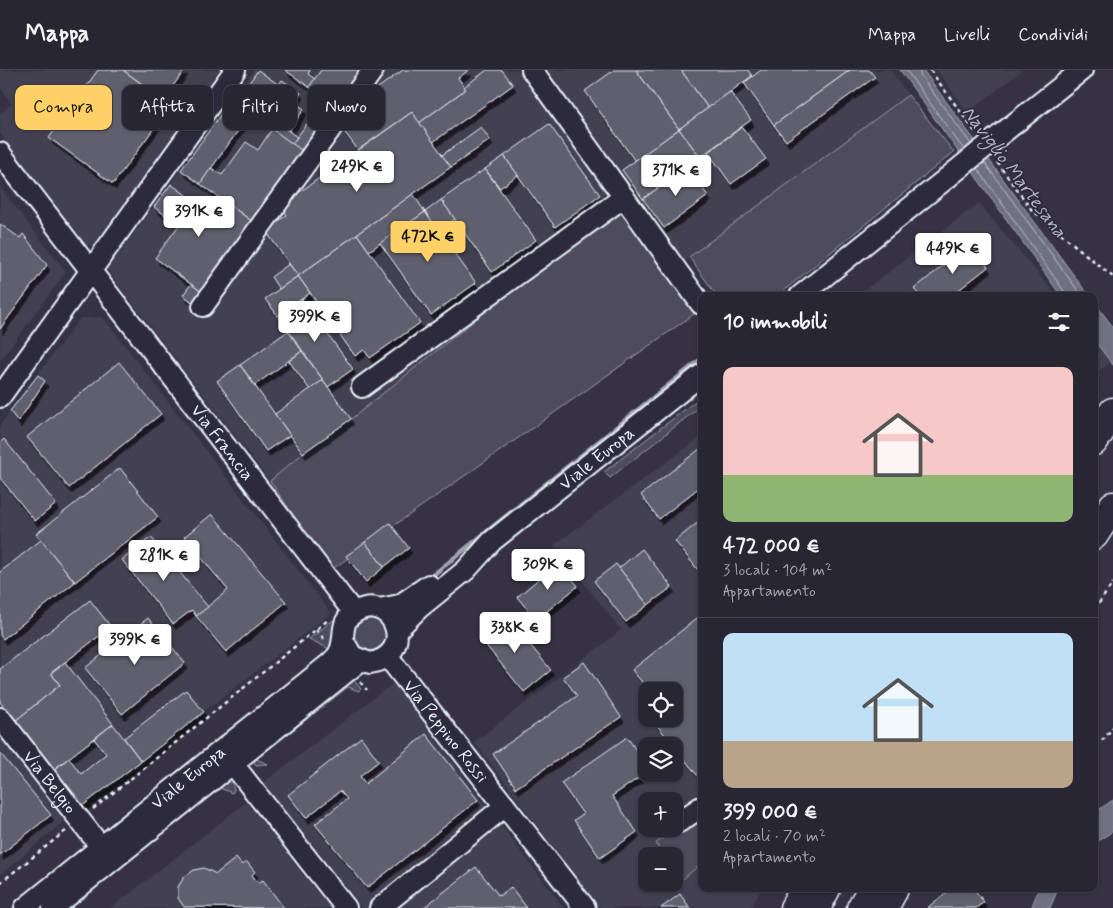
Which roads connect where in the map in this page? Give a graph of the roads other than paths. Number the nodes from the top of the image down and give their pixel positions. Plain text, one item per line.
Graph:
1 (235, 70) edge
2 (373, 70) edge
3 (532, 70) edge
4 (1082, 70) edge
5 (0, 153) edge
6 (624, 196) junction
7 (92, 271) junction
8 (805, 292) edge
9 (698, 300) edge
10 (203, 306) dead end
11 (698, 377) edge
12 (362, 387) dead end
13 (0, 397) edge
14 (1113, 412) edge
15 (1098, 435) edge
16 (1113, 506) edge
17 (1098, 530) edge
18 (492, 542) junction
19 (350, 609) junction
20 (379, 609) junction
21 (397, 630) junction
22 (342, 640) junction
23 (388, 656) junction
24 (360, 661) junction
25 (0, 718) edge
26 (233, 764) junction
27 (505, 806) junction
28 (698, 809) edge
29 (683, 819) edge
30 (102, 847) junction
31 (803, 892) edge
32 (824, 892) edge
33 (870, 892) edge
34 (886, 892) edge
35 (892, 892) edge
36 (25, 908) edge
37 (53, 908) edge
38 (346, 908) edge
39 (380, 908) edge
40 (585, 908) edge
41 (794, 908) edge
42 (816, 908) edge
43 (861, 908) edge
44 (877, 908) edge
45 (884, 908) edge

1 - 7 street
2 - 10 street
3 - 6 street
4 - 8 street, bridge
5 - 7 street, Via Francia
6 - 9 street
6 - 12 street
7 - 13 street
7 - 19 street, Via Francia
11 - 18 street, Viale Europa
14 - 15 highway
16 - 17 highway
18 - 20 street, Viale Europa
18 - 21 street, Viale Europa
19 - 20 street, Viale Europa
19 - 22 street, Viale Europa
20 - 21 street
21 - 23 street, Viale Europa
22 - 24 street
22 - 30 street, Viale Europa
23 - 24 street
23 - 27 street, Via Peppino Rossi
24 - 26 street, Viale Europa
25 - 30 street, Via Belgio
26 - 37 street, Viale Europa
26 - 38 street
27 - 39 street
27 - 40 street, Via Peppino Rossi
28 - 29 street
30 - 36 street, Viale Europa
31 - 41 highway
32 - 42 highway
33 - 43 highway
34 - 44 highway
35 - 45 highway

